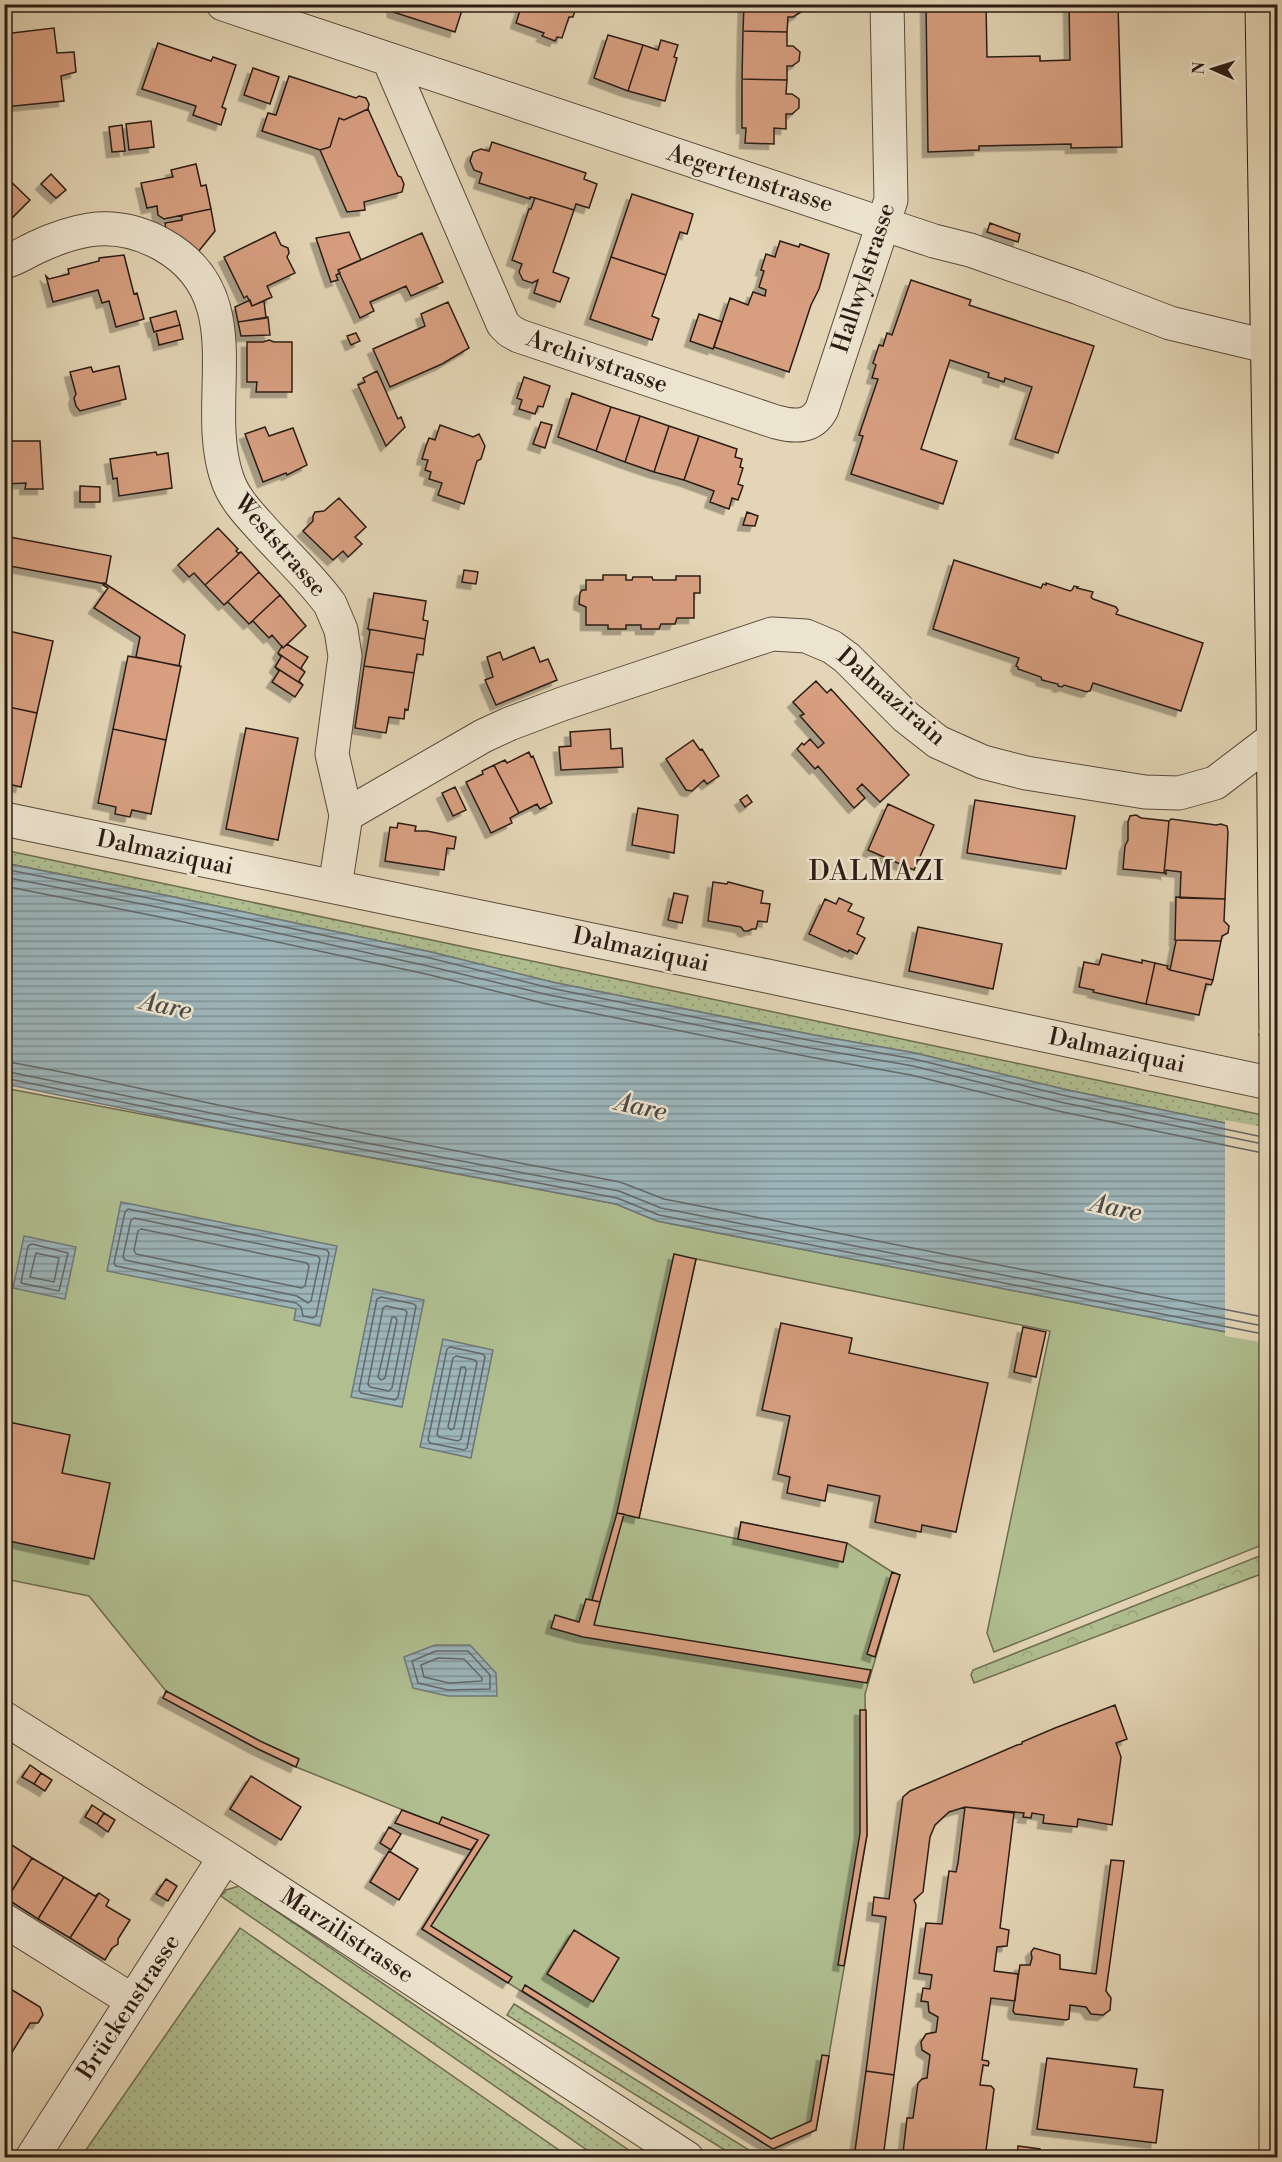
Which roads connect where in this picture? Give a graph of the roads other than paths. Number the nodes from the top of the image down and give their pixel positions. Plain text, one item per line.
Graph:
1 (223, 4) edge
2 (887, 4) edge
3 (1262, 4) edge
4 (389, 60) junction
5 (885, 223) junction
6 (4, 262) edge
7 (1273, 348) edge
8 (797, 426) joint
9 (1274, 738) junction
10 (346, 814) junction
11 (4, 819) edge
12 (335, 887) junction
13 (1276, 1033) edge
14 (1278, 1085) edge
15 (4, 1718) edge
16 (225, 1857) junction
17 (4, 1920) edge
18 (133, 2001) junction
19 (32, 2157) edge
20 (687, 2157) edge
21 (1276, 2157) edge

1 - 4 street, Aegertenstrasse
2 - 5 street, Hallwylstrasse
3 - 7 main road
4 - 5 street, Aegertenstrasse
4 - 8 street, Archivstrasse
5 - 7 street, Aegertenstrasse
5 - 8 street, Hallwylstrasse
6 - 10 street, Weststrasse
7 - 9 main road
9 - 10 street, Dalmazirain
9 - 13 main road
10 - 12 street, Weststrasse
11 - 12 street, Dalmaziquai
12 - 14 street, Dalmaziquai
13 - 21 main road, bridge
15 - 16 street, Marzilistrasse
16 - 18 street, Brückenstrasse
16 - 20 street, Marzilistrasse
17 - 18 street
18 - 19 street, Brückenstrasse

